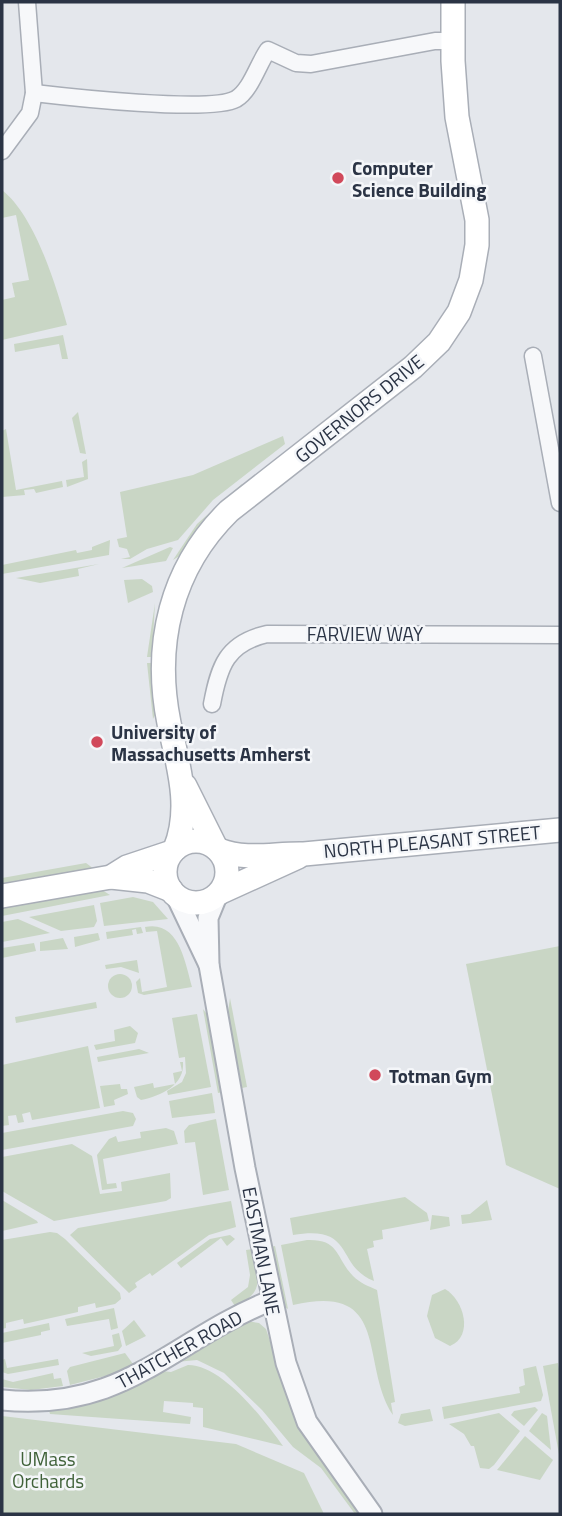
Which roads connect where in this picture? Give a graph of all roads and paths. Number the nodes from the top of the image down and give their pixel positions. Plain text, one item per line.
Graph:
1 (26, 2) edge
2 (453, 2) edge
3 (453, 41) junction
4 (34, 93) junction
5 (2, 151) edge
6 (533, 356) dead end
7 (556, 443) edge
8 (560, 503) edge
9 (560, 635) edge
10 (212, 704) dead end
11 (182, 781) junction
12 (560, 830) edge
13 (218, 849) junction
14 (173, 851) junction
15 (304, 854) junction
16 (111, 877) junction
17 (174, 894) junction
18 (219, 894) junction
19 (2, 896) edge
20 (209, 965) junction
21 (272, 1300) junction
22 (2, 1400) edge
23 (372, 1514) edge

1 - 4 street
2 - 3 main road, GOVERNORS DRIVE
3 - 4 street
3 - 11 main road, GOVERNORS DRIVE
4 - 5 street
6 - 7 street
7 - 8 street
9 - 10 street, FARVIEW WAY
11 - 13 main road, GOVERNORS DRIVE
11 - 14 main road, GOVERNORS DRIVE
12 - 15 main road, NORTH PLEASANT STREET
13 - 14 main road
13 - 15 main road, NORTH PLEASANT STREET
13 - 18 main road
14 - 16 main road
14 - 17 main road
15 - 18 main road, NORTH PLEASANT STREET
16 - 17 main road
16 - 19 main road
17 - 18 main road
17 - 20 street, EASTMAN LANE
18 - 20 street, EASTMAN LANE
20 - 21 street, EASTMAN LANE
21 - 22 street, THATCHER ROAD
21 - 23 street, EASTMAN LANE

